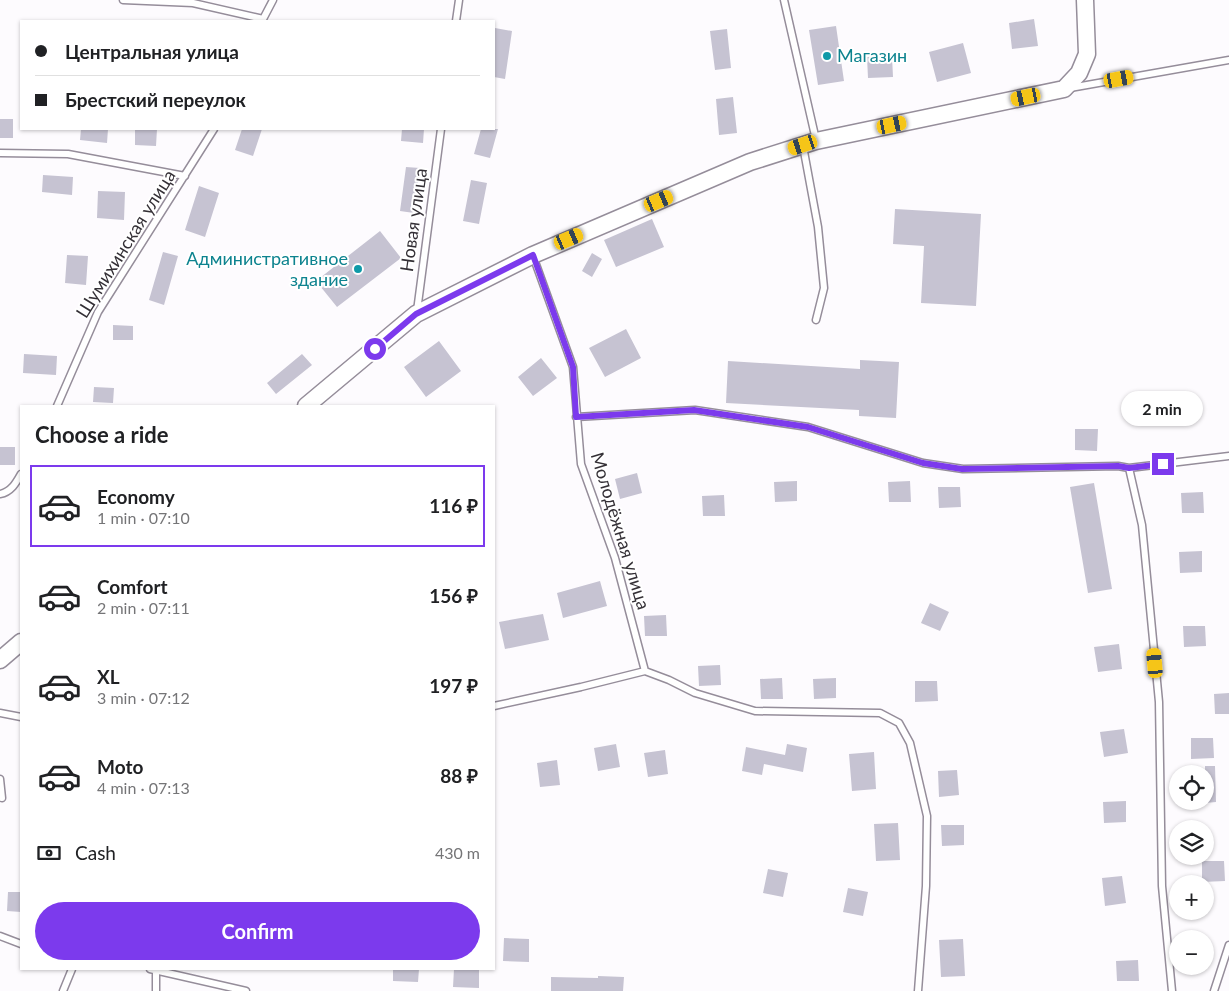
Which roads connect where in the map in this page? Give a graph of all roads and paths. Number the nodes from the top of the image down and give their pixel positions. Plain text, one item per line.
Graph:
1 (124, 0) edge
2 (273, 0) edge
3 (459, 0) edge
4 (784, 0) edge
5 (1085, 0) edge
6 (262, 20) edge
7 (456, 20) edge
8 (1229, 60) edge
9 (1064, 89) junction
10 (213, 130) edge
11 (441, 130) edge
12 (809, 143) junction
13 (0, 153) edge
14 (185, 176) junction
15 (533, 255) junction
16 (416, 314) junction
17 (816, 320) dead end
18 (57, 405) edge
19 (307, 405) edge
20 (576, 417) junction
21 (1229, 456) edge
22 (1129, 468) junction
23 (20, 476) edge
24 (0, 494) edge
25 (20, 643) edge
26 (0, 660) edge
27 (645, 671) junction
28 (495, 706) edge
29 (0, 713) edge
30 (20, 718) edge
31 (0, 779) edge
32 (2, 798) dead end
33 (0, 936) edge
34 (20, 944) edge
35 (1229, 945) edge
36 (72, 970) edge
37 (153, 970) edge
38 (157, 970) edge
39 (63, 991) edge
40 (156, 991) edge
41 (246, 991) edge
42 (918, 991) edge
43 (1172, 991) edge
44 (1214, 991) edge

1 - 6 lane
2 - 6 lane
3 - 7 lane
4 - 12 lane
5 - 9 street
8 - 9 lane
9 - 12 street
10 - 14 lane, Шумихинская улица
11 - 16 lane, Новая улица
12 - 15 street
12 - 17 lane
13 - 14 lane
14 - 18 lane, Шумихинская улица
15 - 16 street
15 - 20 lane, Молодёжная улица
16 - 19 street
20 - 22 lane
20 - 27 lane, Молодёжная улица
21 - 22 lane
22 - 43 lane
23 - 24 lane
25 - 26 street
27 - 28 lane
27 - 42 lane
29 - 30 lane
31 - 32 lane
33 - 34 lane
35 - 44 lane
36 - 39 lane
37 - 40 lane
38 - 41 lane

